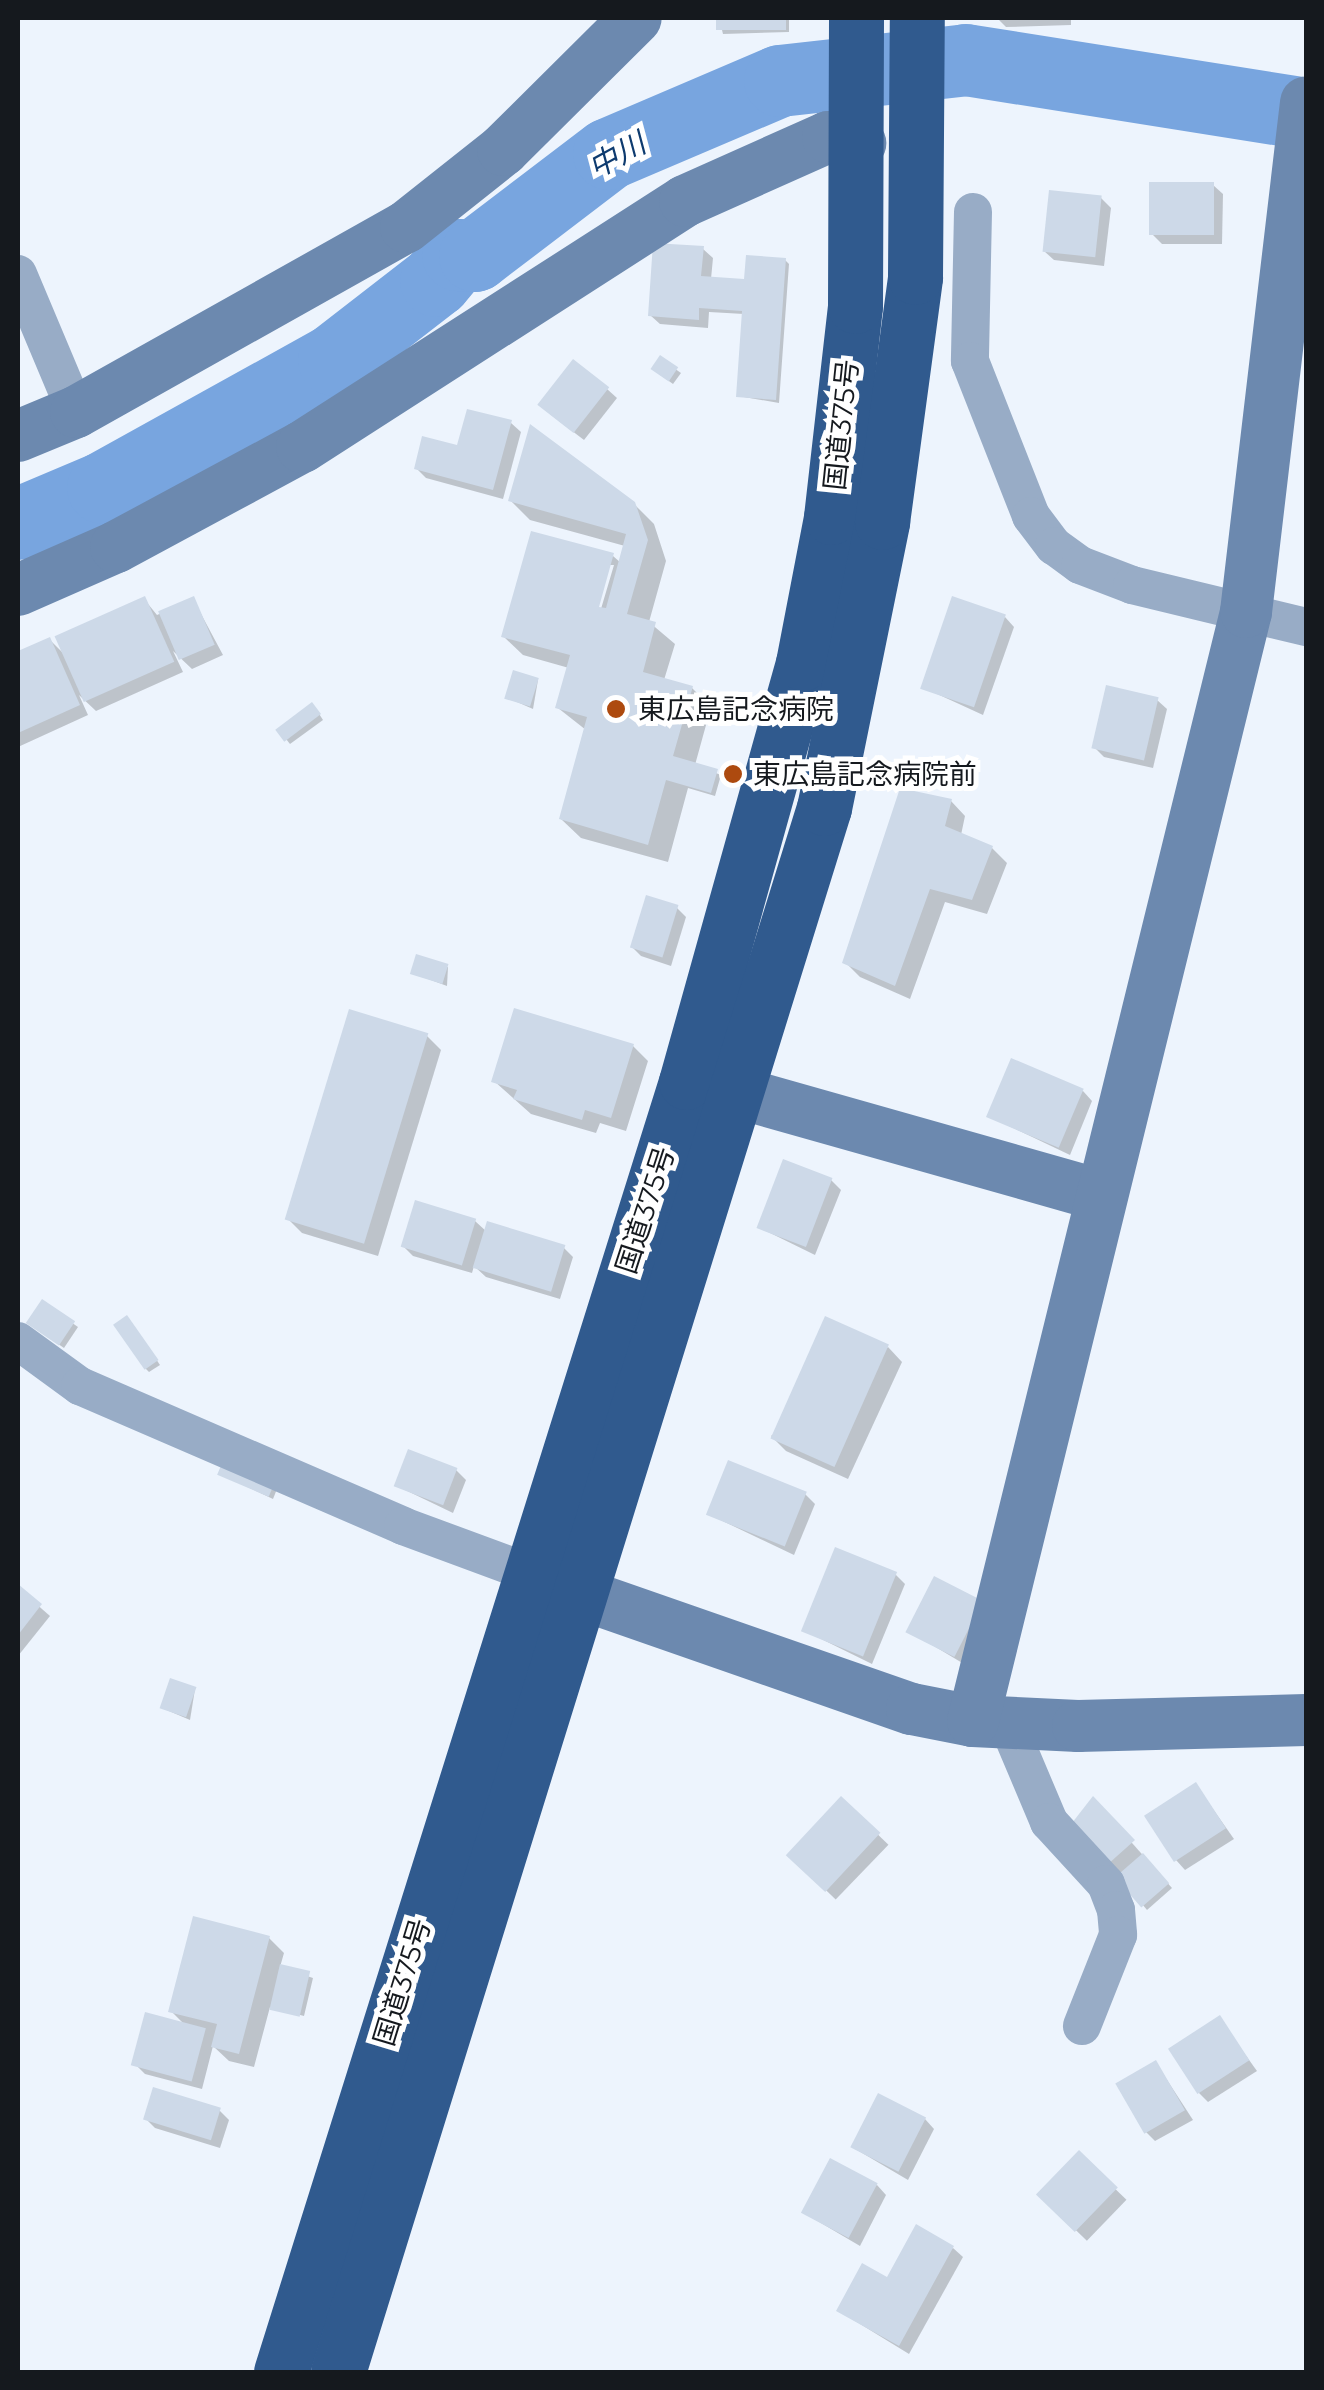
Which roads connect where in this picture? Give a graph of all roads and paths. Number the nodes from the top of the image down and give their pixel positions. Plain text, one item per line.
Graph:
1 (628, 20) edge
2 (856, 24) edge
3 (918, 27) edge
4 (1306, 103) edge
5 (860, 134) junction
6 (973, 212) dead end
7 (18, 274) edge
8 (915, 277) junction
9 (969, 279) junction
10 (76, 412) junction
11 (18, 436) edge
12 (18, 590) edge
13 (1246, 612) junction
14 (1306, 627) edge
15 (736, 1092) junction
16 (1099, 1196) junction
17 (18, 1341) edge
18 (529, 1571) junction
19 (581, 1594) junction
20 (1306, 1720) edge
21 (989, 1721) junction
22 (1082, 2026) dead end
23 (281, 2372) edge
24 (338, 2372) edge

1 - 10 street
2 - 5 highway, 国道375号
3 - 8 highway, 国道375号
4 - 13 street
5 - 12 street
5 - 18 highway, 国道375号
6 - 9 street
7 - 10 street
8 - 9 street
8 - 15 highway, 国道375号
9 - 13 street
10 - 11 street
13 - 14 street
13 - 16 street
15 - 16 street
15 - 19 highway, 国道375号
16 - 21 street
17 - 18 street
18 - 19 street
18 - 23 highway, 国道375号
19 - 21 street
19 - 24 highway, 国道375号
20 - 21 street
21 - 22 street

